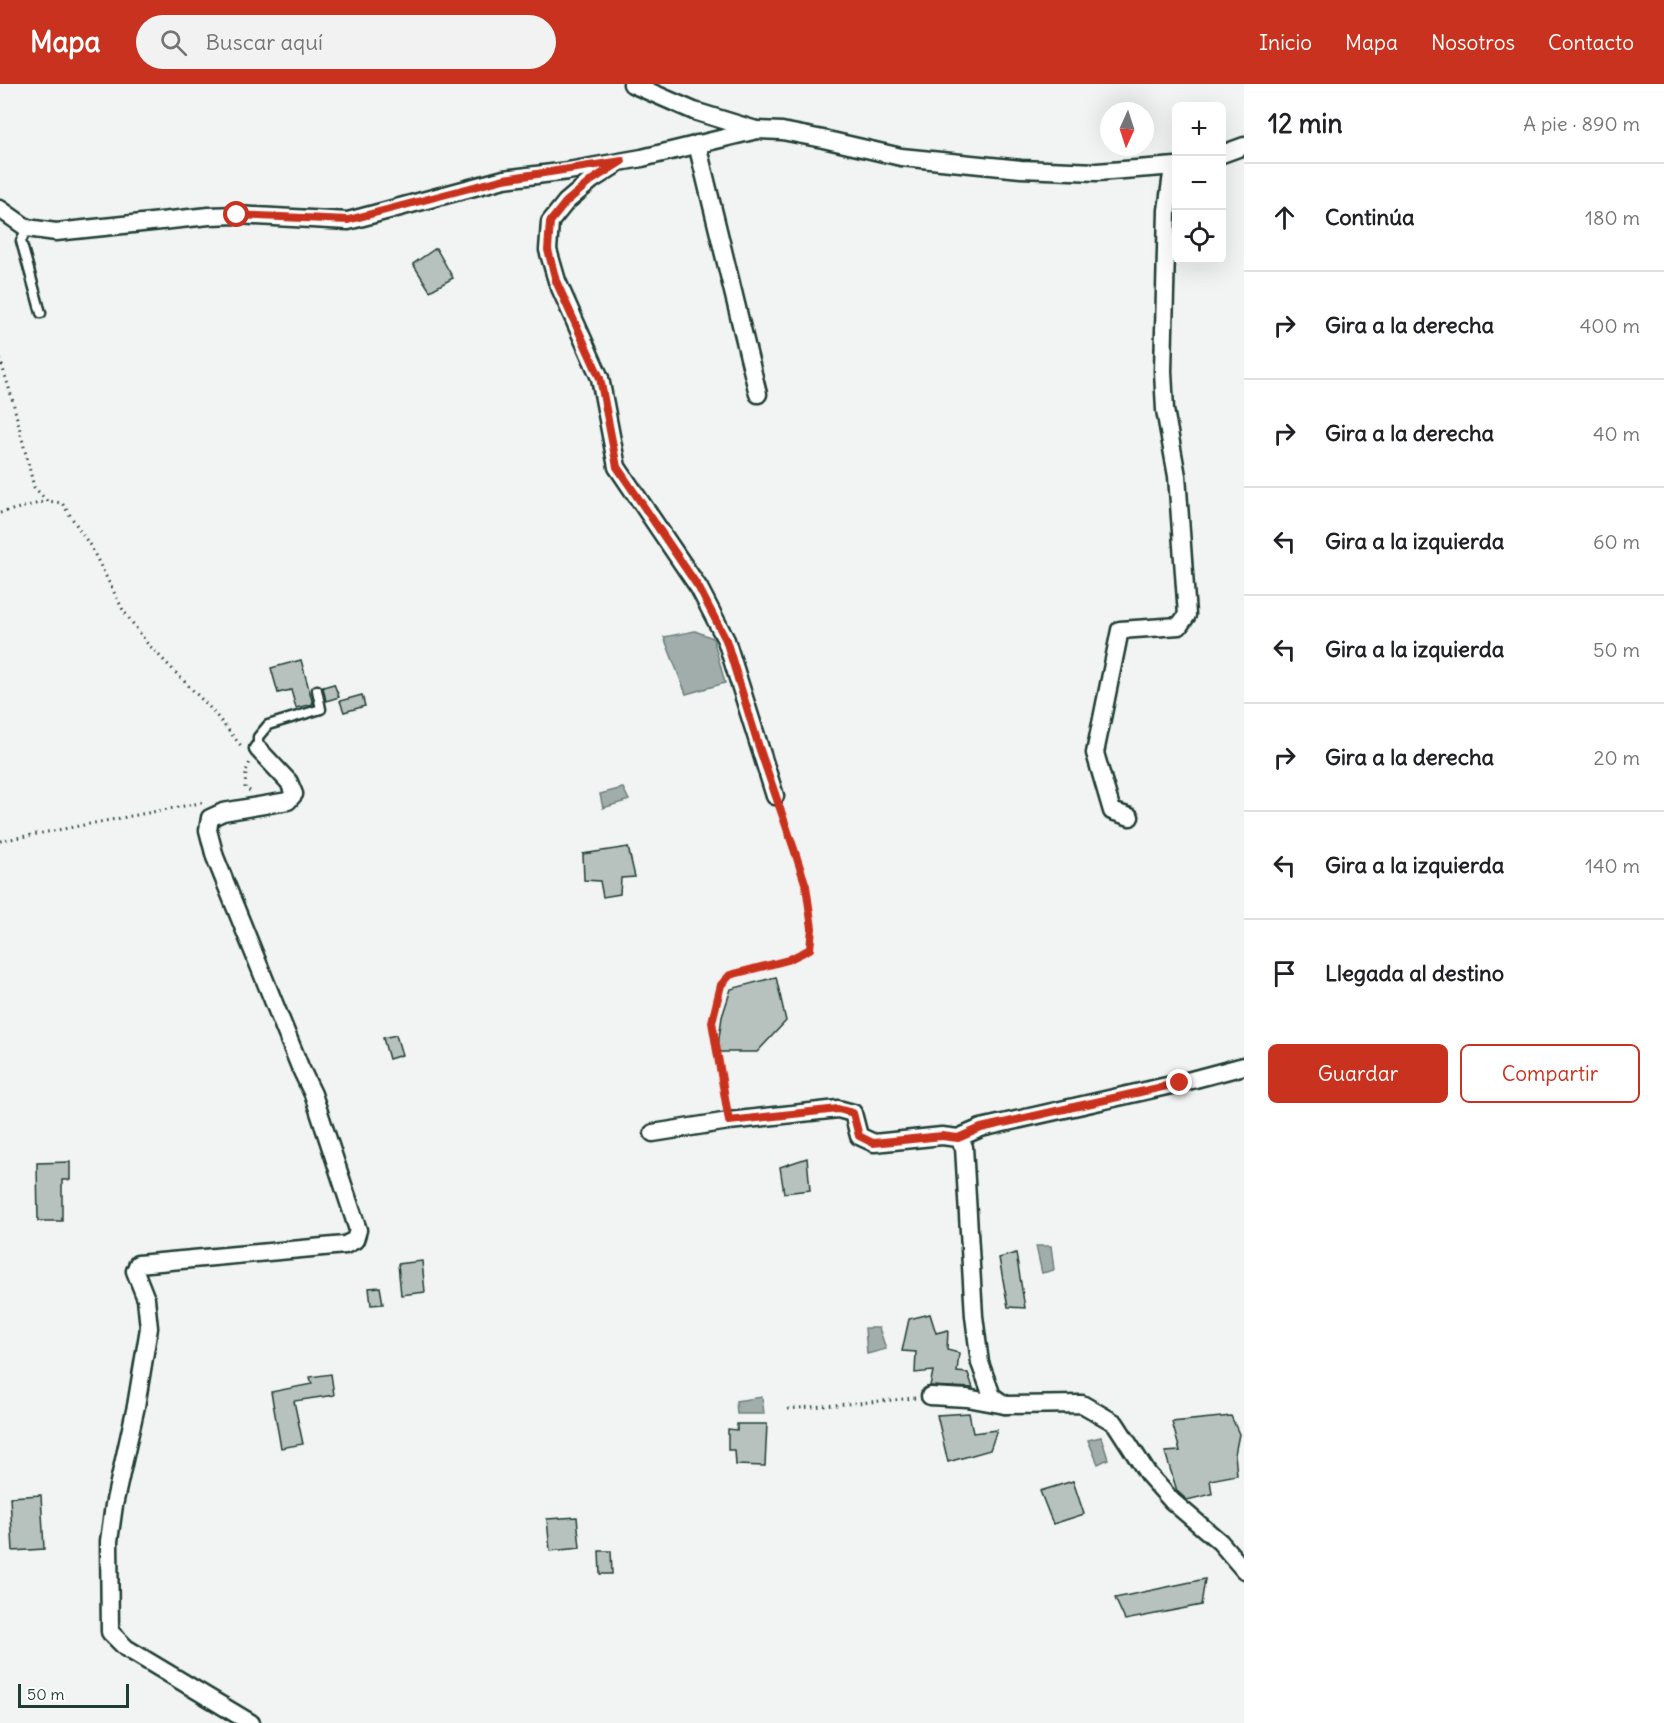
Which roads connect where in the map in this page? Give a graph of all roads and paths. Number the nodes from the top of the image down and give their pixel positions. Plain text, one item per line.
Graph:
1 (632, 84) edge
2 (757, 130) junction
3 (697, 144) junction
4 (1244, 146) edge
5 (1226, 151) edge
6 (622, 161) junction
7 (1172, 167) edge
8 (1172, 183) edge
9 (0, 209) edge
10 (27, 228) junction
11 (41, 313) dead end
12 (0, 358) edge
13 (758, 394) dead end
14 (47, 501) junction
15 (0, 513) edge
16 (317, 690) dead end
17 (252, 752) junction
18 (242, 795) dead end
19 (775, 796) joint
20 (209, 801) dead end
21 (1130, 817) dead end
22 (0, 841) edge
23 (1244, 1066) edge
24 (729, 1121) junction
25 (653, 1133) dead end
26 (958, 1138) junction
27 (930, 1396) joint
28 (1005, 1405) junction
29 (788, 1409) dead end
30 (1244, 1570) edge
31 (251, 1723) edge

1 - 2 street
2 - 3 street
2 - 7 street
3 - 6 street
3 - 13 street
4 - 5 street
6 - 10 street
6 - 19 street
8 - 21 street
9 - 10 street
10 - 11 lane
12 - 14 path
14 - 15 path
14 - 17 path
16 - 17 lane
17 - 18 path
17 - 31 street
19 - 24 path
20 - 22 path
23 - 26 street
24 - 25 street
24 - 26 street
26 - 28 street
27 - 28 street
27 - 29 path
28 - 30 street

